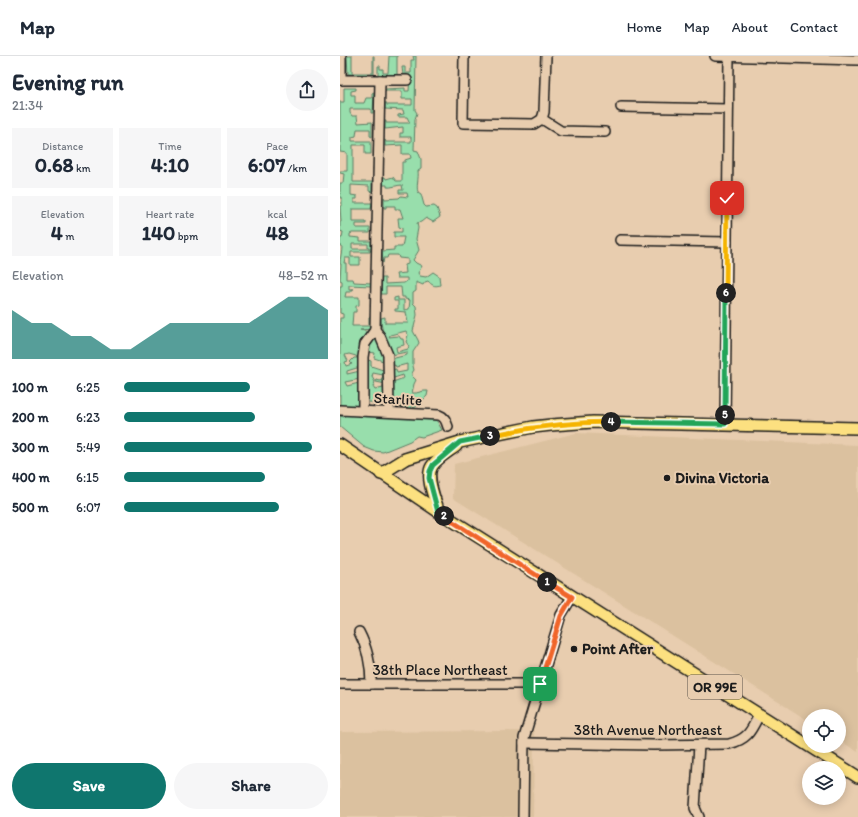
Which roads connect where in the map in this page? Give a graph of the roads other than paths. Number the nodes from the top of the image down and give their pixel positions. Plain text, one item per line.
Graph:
1 (341, 56) edge
2 (464, 56) edge
3 (546, 56) edge
4 (715, 56) edge
5 (729, 56) edge
6 (808, 57) edge
7 (858, 60) edge
8 (340, 80) edge
9 (380, 80) junction
10 (407, 80) dead end
11 (621, 107) dead end
12 (728, 109) junction
13 (542, 119) junction
14 (605, 132) dead end
15 (620, 240) dead end
16 (727, 242) junction
17 (375, 330) junction
18 (340, 410) edge
19 (363, 411) junction
20 (389, 412) junction
21 (725, 424) junction
22 (448, 427) dead end
23 (858, 428) edge
24 (460, 442) junction
25 (340, 445) edge
26 (381, 474) junction
27 (438, 512) junction
28 (572, 597) junction
29 (359, 632) dead end
30 (340, 684) edge
31 (371, 684) junction
32 (540, 684) junction
33 (759, 715) junction
34 (524, 743) junction
35 (699, 745) junction
36 (858, 777) edge
37 (523, 817) edge
38 (700, 817) edge

1 - 8 street
2 - 13 street
3 - 13 street
4 - 5 street
5 - 6 street
5 - 12 street
6 - 7 street
8 - 9 street
9 - 10 street
9 - 17 street
11 - 12 street
12 - 16 street
13 - 14 street
15 - 16 street
16 - 21 street
17 - 19 street
17 - 20 street
18 - 19 street, Starlite
19 - 20 street, Starlite
20 - 22 street, Starlite
21 - 23 main road
21 - 24 main road
24 - 26 main road
24 - 27 main road
25 - 26 main road, OR 99E
26 - 27 main road, OR 99E
27 - 28 main road, OR 99E
28 - 32 street
28 - 33 main road, OR 99E
29 - 31 street
30 - 31 street, 38th Place Northeast
31 - 32 street, 38th Place Northeast
32 - 34 street
33 - 35 street, 38th Avenue Northeast
33 - 36 main road, OR 99E
34 - 35 street, 38th Avenue Northeast
34 - 37 street
35 - 38 street

